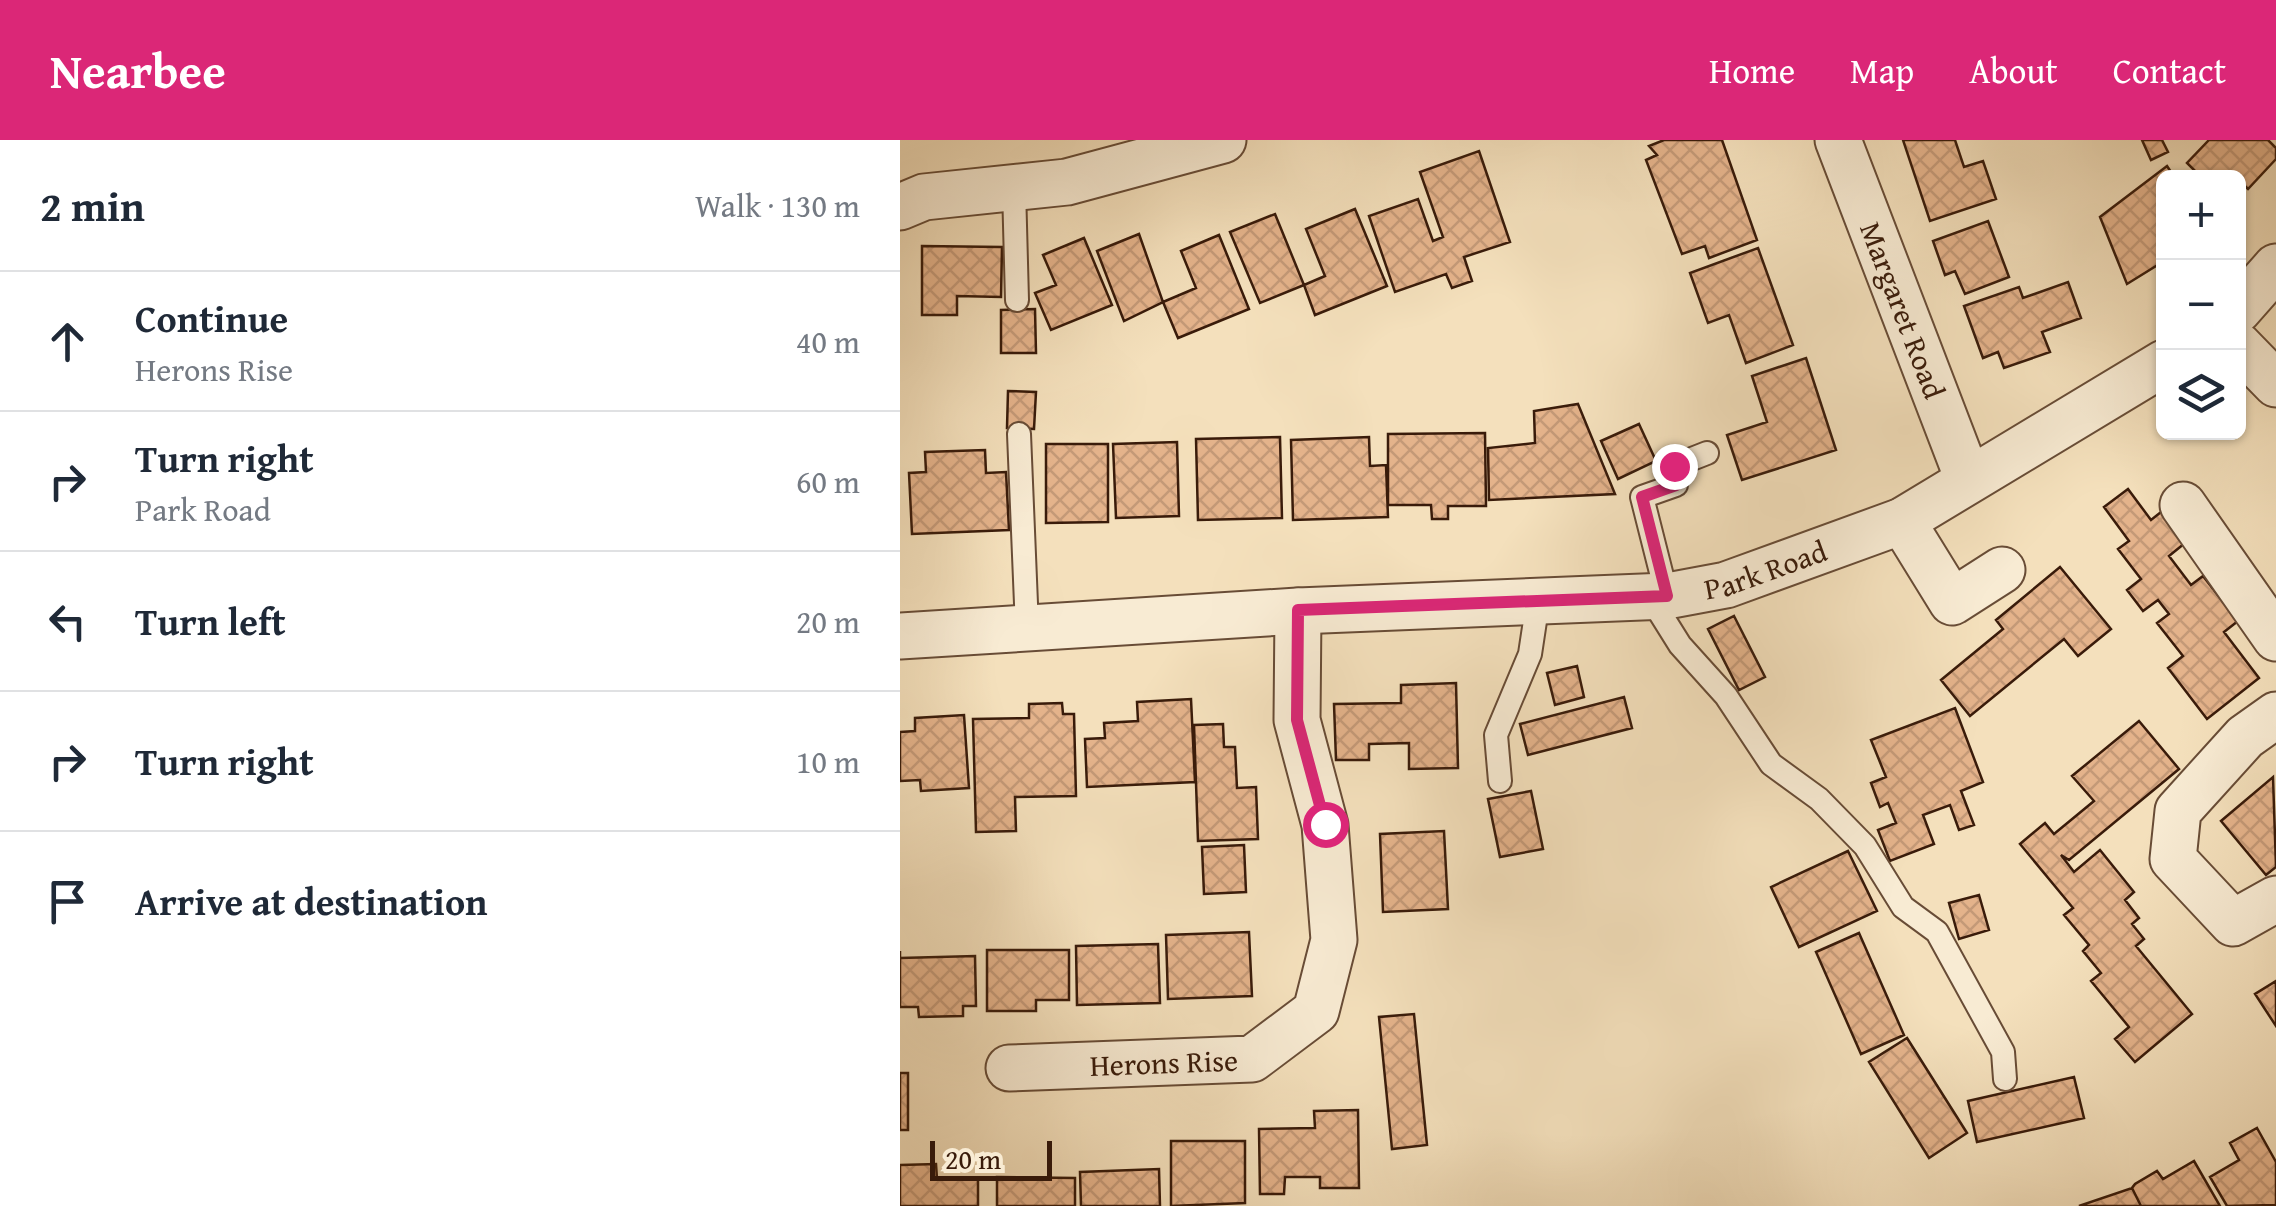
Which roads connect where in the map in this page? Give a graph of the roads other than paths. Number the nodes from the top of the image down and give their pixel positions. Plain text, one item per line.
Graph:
1 (1222, 140) edge
2 (1838, 140) edge
3 (1014, 188) junction
4 (900, 207) edge
5 (2276, 267) edge
6 (1017, 300) dead end
7 (2246, 301) edge
8 (2243, 350) edge
9 (2156, 368) edge
10 (2276, 384) edge
11 (1019, 434) dead end
12 (1706, 453) dead end
13 (1968, 479) junction
14 (2182, 506) dead end
15 (1902, 521) junction
16 (2002, 570) dead end
17 (1659, 596) junction
18 (1538, 601) junction
19 (1298, 610) junction
20 (1028, 628) junction
21 (900, 636) edge
22 (2276, 638) edge
23 (2276, 715) edge
24 (1500, 781) dead end
25 (2276, 899) edge
26 (1009, 1068) dead end
27 (2005, 1079) dead end

1 - 3 street
2 - 13 street, Margaret Road
3 - 4 street
3 - 6 lane
5 - 7 street
8 - 10 street
9 - 13 street, Park Road
11 - 20 lane
12 - 17 lane
13 - 15 street, Park Road
14 - 22 street
15 - 16 street
15 - 17 street, Park Road
17 - 18 street, Park Road
17 - 27 lane
18 - 19 street, Park Road
18 - 24 lane
19 - 20 street, Park Road
19 - 26 street, Herons Rise
20 - 21 street, Park Road
23 - 25 street

